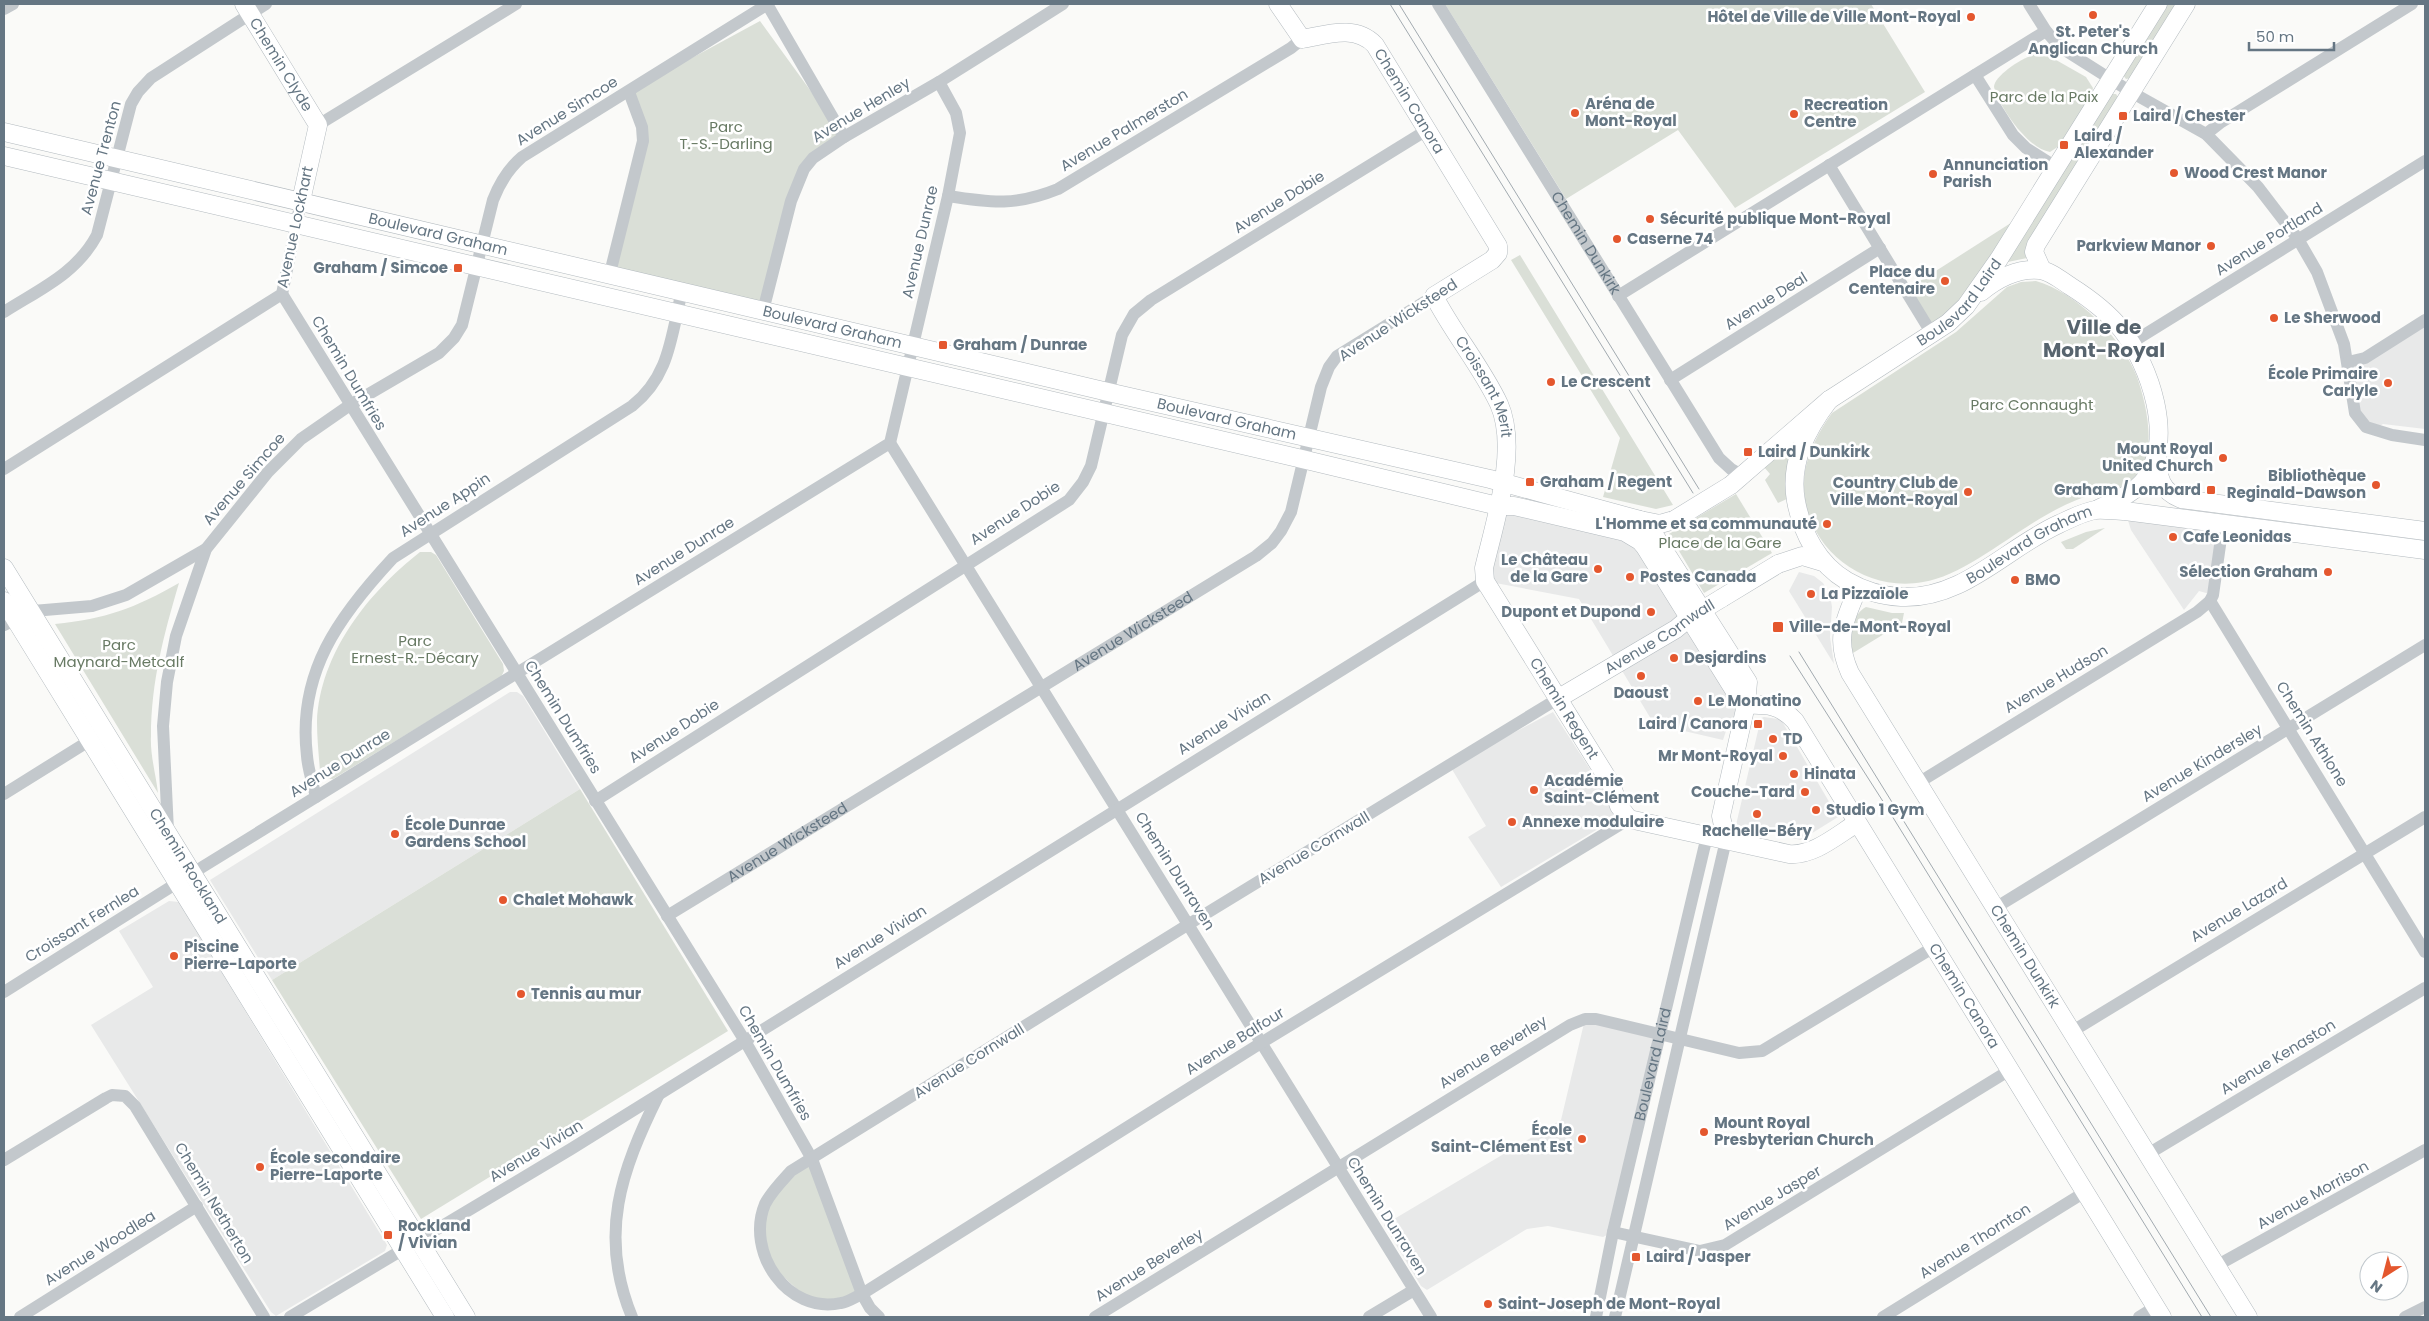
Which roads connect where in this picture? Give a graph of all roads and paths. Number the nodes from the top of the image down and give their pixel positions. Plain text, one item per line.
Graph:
1 (13, 4) edge
2 (266, 4) edge
3 (516, 4) edge
4 (768, 4) edge
5 (1063, 4) edge
6 (1278, 4) edge
7 (1438, 4) edge
8 (2029, 4) edge
9 (2158, 4) edge
10 (2186, 4) edge
11 (2412, 4) edge
12 (4, 9) edge
13 (247, 9) edge
14 (2046, 31) junction
15 (1302, 39) junction
16 (1975, 75) junction
17 (2111, 79) junction
18 (939, 82) junction
19 (629, 92) junction
20 (2131, 92) junction
21 (318, 125) junction
22 (1427, 130) junction
23 (4, 132) edge
24 (2206, 134) junction
25 (844, 136) junction
26 (4, 156) edge
27 (118, 158) junction
28 (2425, 162) edge
29 (1829, 166) junction
30 (2056, 167) junction
31 (112, 181) junction
32 (948, 196) junction
33 (300, 201) junction
34 (295, 225) junction
35 (2298, 239) junction
36 (482, 243) junction
37 (1880, 248) junction
38 (1492, 260) joint
39 (475, 268) junction
40 (2042, 270) junction
41 (610, 274) junction
42 (682, 291) junction
43 (282, 294) junction
44 (1434, 296) junction
45 (1618, 296) junction
46 (1966, 306) junction
47 (763, 311) junction
48 (4, 312) edge
49 (676, 313) junction
50 (2425, 320) edge
51 (1932, 334) junction
52 (2131, 344) junction
53 (914, 345) junction
54 (2348, 362) junction
55 (909, 368) junction
56 (1670, 380) junction
57 (1108, 392) junction
58 (1829, 400) junction
59 (350, 406) junction
60 (1103, 413) junction
61 (1308, 439) junction
62 (2425, 440) edge
63 (890, 443) junction
64 (2157, 454) junction
65 (1302, 459) junction
66 (4, 469) edge
67 (1737, 481) junction
68 (1503, 484) junction
69 (1498, 506) junction
70 (2094, 510) junction
71 (1640, 520) junction
72 (1674, 520) junction
73 (2223, 524) junction
74 (2425, 531) edge
75 (429, 533) junction
76 (1650, 541) junction
77 (206, 549) junction
78 (2425, 550) edge
79 (1822, 562) junction
80 (966, 564) junction
81 (4, 568) edge
82 (1485, 581) junction
83 (1858, 588) junction
84 (4, 601) edge
85 (2210, 601) junction
86 (1695, 615) junction
87 (16, 618) edge
88 (2425, 645) edge
89 (517, 674) junction
90 (1041, 687) junction
91 (1559, 698) junction
92 (1746, 705) junction
93 (2289, 729) junction
94 (97, 736) junction
95 (1918, 783) junction
96 (4, 794) edge
97 (316, 797) junction
98 (595, 801) junction
99 (1118, 808) junction
100 (1721, 816) junction
101 (2425, 817) edge
102 (1629, 819) junction
103 (1858, 823) junction
104 (168, 834) junction
105 (1707, 836) junction
106 (1726, 840) junction
107 (2366, 852) junction
108 (185, 878) junction
109 (1995, 908) junction
110 (667, 916) junction
111 (1189, 924) junction
112 (1934, 947) junction
113 (2425, 952) edge
114 (2425, 988) edge
115 (4, 992) edge
116 (2071, 1032) junction
117 (1661, 1033) junction
118 (1680, 1038) junction
119 (745, 1041) junction
120 (1261, 1043) junction
121 (2010, 1070) junction
122 (658, 1096) junction
123 (2425, 1150) edge
124 (2148, 1154) junction
125 (4, 1160) edge
126 (812, 1160) junction
127 (1338, 1167) junction
128 (2085, 1192) junction
129 (197, 1206) junction
130 (1614, 1232) junction
131 (1634, 1237) junction
132 (411, 1245) junction
133 (2216, 1266) junction
134 (1414, 1290) junction
135 (862, 1294) junction
136 (2425, 1307) edge
137 (2158, 1312) edge
138 (20, 1317) edge
139 (264, 1317) edge
140 (290, 1317) edge
141 (445, 1317) edge
142 (466, 1317) edge
143 (632, 1317) edge
144 (879, 1317) edge
145 (1095, 1317) edge
146 (1369, 1317) edge
147 (1431, 1317) edge
148 (1596, 1317) edge
149 (1615, 1317) edge
150 (1883, 1317) edge
151 (2139, 1317) edge
152 (2248, 1317) edge
153 (2405, 1317) edge

1 - 12 street
2 - 13 street, Avenue Trenton
3 - 21 street
4 - 19 street, Avenue Simcoe
4 - 25 street
5 - 18 street, Avenue Henley
6 - 15 street
7 - 45 street, Chemin Dunkirk
8 - 14 street
9 - 17 street, Boulevard Laird
10 - 20 street
11 - 24 street
13 - 21 street, Chemin Clyde
13 - 27 street, Avenue Trenton
14 - 16 street
14 - 17 street
15 - 22 street, Chemin Canora
15 - 32 street, Avenue Palmerston
16 - 29 street
16 - 30 street
17 - 20 street
17 - 30 street, Boulevard Laird
18 - 25 street, Avenue Henley
18 - 32 street, Avenue Dunrae
19 - 36 street, Avenue Simcoe
19 - 41 street
20 - 24 street
20 - 40 street
21 - 33 street, Avenue Lockhart
22 - 38 street, Chemin Canora
22 - 57 street, Avenue Dobie
23 - 27 street, Boulevard Graham
24 - 35 street
25 - 47 street, Avenue Henley
26 - 31 street, Boulevard Graham
27 - 31 street, Avenue Trenton
27 - 33 street, Boulevard Graham
28 - 35 street, Avenue Portland
29 - 37 street
29 - 45 street
30 - 46 street, Boulevard Laird
31 - 34 street, Boulevard Graham
31 - 48 street, Avenue Trenton
32 - 53 street, Avenue Dunrae
33 - 34 street, Avenue Lockhart
33 - 36 street, Boulevard Graham
34 - 39 street, Boulevard Graham
34 - 43 street, Avenue Lockhart
35 - 52 street, Avenue Portland
35 - 54 street
36 - 39 street, Avenue Simcoe
36 - 41 street, Boulevard Graham
37 - 51 street
37 - 56 street, Avenue Deal
38 - 44 street, Avenue Wicksteed
39 - 49 street, Boulevard Graham
39 - 59 street, Avenue Simcoe
40 - 46 street
40 - 52 street
41 - 42 street, Boulevard Graham
42 - 47 street, Boulevard Graham
42 - 49 street, Avenue Appin
43 - 59 street, Chemin Dumfries
43 - 66 street, Avenue Lockhart
44 - 61 street, Avenue Wicksteed
44 - 68 street, Croissant Merit
45 - 56 street, Chemin Dunkirk
46 - 51 street, Boulevard Laird
47 - 53 street, Boulevard Graham
49 - 55 street, Boulevard Graham
49 - 75 street, Avenue Appin
50 - 54 street
51 - 58 street, Boulevard Laird
52 - 64 street
53 - 55 street, Avenue Dunrae
53 - 57 street, Boulevard Graham
54 - 62 street
55 - 60 street, Boulevard Graham
55 - 63 street, Avenue Dunrae
56 - 67 street, Chemin Dunkirk
57 - 60 street, Avenue Dobie
57 - 61 street, Boulevard Graham
58 - 67 street, Boulevard Laird
58 - 79 street, Boulevard Graham
59 - 75 street, Chemin Dumfries
59 - 77 street, Avenue Simcoe
60 - 65 street, Boulevard Graham
60 - 80 street, Avenue Dobie
61 - 65 street, Avenue Wicksteed
61 - 68 street, Boulevard Graham
63 - 80 street, Chemin Dunraven
63 - 89 street, Avenue Dunrae
64 - 70 street
64 - 74 street
65 - 69 street, Boulevard Graham
65 - 90 street, Avenue Wicksteed
67 - 72 street, Boulevard Laird, bridge
68 - 69 street
68 - 71 street, Boulevard Graham
69 - 76 street, Boulevard Graham
69 - 82 street
70 - 73 street, Boulevard Graham
70 - 83 street, Boulevard Graham
71 - 72 street, Boulevard Laird
71 - 76 street
72 - 76 street, Boulevard Laird
73 - 78 street, Boulevard Graham
73 - 85 street
75 - 89 street, Chemin Dumfries
75 - 97 street, Avenue Appin
76 - 86 street
77 - 87 street, Avenue Simcoe
77 - 104 street, Avenue Simcoe
79 - 83 street, Boulevard Graham
79 - 86 street, Avenue Cornwall, bridge
80 - 90 street, Chemin Dunraven
80 - 98 street, Avenue Dobie
81 - 87 street, Chemin Rockland
82 - 91 street, Chemin Regent
82 - 99 street, Avenue Vivian
83 - 95 street, Chemin Dunkirk
84 - 87 street, Chemin Rockland
85 - 93 street, Chemin Athlone
85 - 95 street, Avenue Hudson
86 - 91 street, Avenue Cornwall
86 - 92 street
87 - 94 street, Chemin Rockland
88 - 93 street, Avenue Kindersley
89 - 97 street, Avenue Dunrae
89 - 98 street, Chemin Dumfries
90 - 99 street, Chemin Dunraven
90 - 110 street, Avenue Wicksteed
91 - 102 street, Chemin Regent
91 - 111 street, Avenue Cornwall
92 - 100 street, Boulevard Laird
92 - 103 street, Chemin Canora
93 - 107 street, Chemin Athlone
93 - 109 street, Avenue Kindersley
94 - 96 street
94 - 104 street, Chemin Rockland
94 - 108 street, Chemin Rockland
95 - 109 street, Chemin Dunkirk
97 - 108 street, Avenue Dunrae
98 - 110 street, Chemin Dumfries
99 - 111 street, Chemin Dunraven
99 - 119 street, Avenue Vivian
100 - 105 street, Boulevard Laird
100 - 106 street, Boulevard Laird
101 - 107 street, Avenue Lazard
102 - 105 street
102 - 120 street, Avenue Balfour
103 - 106 street
103 - 112 street, Chemin Canora
104 - 108 street, Chemin Rockland
105 - 106 street
105 - 117 street, Boulevard Laird
106 - 118 street, Boulevard Laird
107 - 113 street, Chemin Athlone
107 - 116 street, Avenue Lazard
108 - 115 street, Croissant Fernlea
108 - 132 street, Chemin Rockland
109 - 116 street, Chemin Dunkirk
110 - 119 street, Chemin Dumfries
111 - 120 street, Chemin Dunraven
111 - 126 street, Avenue Cornwall
112 - 118 street, Avenue Beverley
112 - 121 street, Chemin Canora
114 - 124 street, Avenue Kenaston
116 - 124 street, Chemin Dunkirk
117 - 118 street, Avenue Beverley
117 - 127 street, Avenue Beverley
117 - 130 street, Boulevard Laird
118 - 131 street, Boulevard Laird
119 - 122 street, Avenue Vivian
119 - 126 street, Chemin Dumfries
120 - 127 street, Chemin Dunraven
120 - 135 street, Avenue Balfour
121 - 128 street, Chemin Canora
121 - 131 street, Avenue Jasper
122 - 132 street, Avenue Vivian
122 - 143 street
123 - 133 street, Avenue Morrison
124 - 133 street, Chemin Dunkirk
125 - 129 street, Chemin Netherton
126 - 135 street, Chemin Dumfries
126 - 135 street
127 - 134 street, Chemin Dunraven
127 - 145 street, Avenue Beverley
128 - 137 street, Chemin Canora
128 - 150 street, Avenue Thornton
129 - 138 street, Avenue Woodlea
129 - 139 street, Chemin Netherton
130 - 131 street, Avenue Jasper
130 - 148 street, Boulevard Laird
131 - 149 street, Boulevard Laird
132 - 140 street, Avenue Vivian
132 - 141 street, Chemin Rockland
132 - 142 street, Chemin Rockland
133 - 152 street, Chemin Dunkirk
134 - 146 street
134 - 147 street, Chemin Dunraven
135 - 144 street, Chemin Dumfries
136 - 153 street
137 - 151 street

